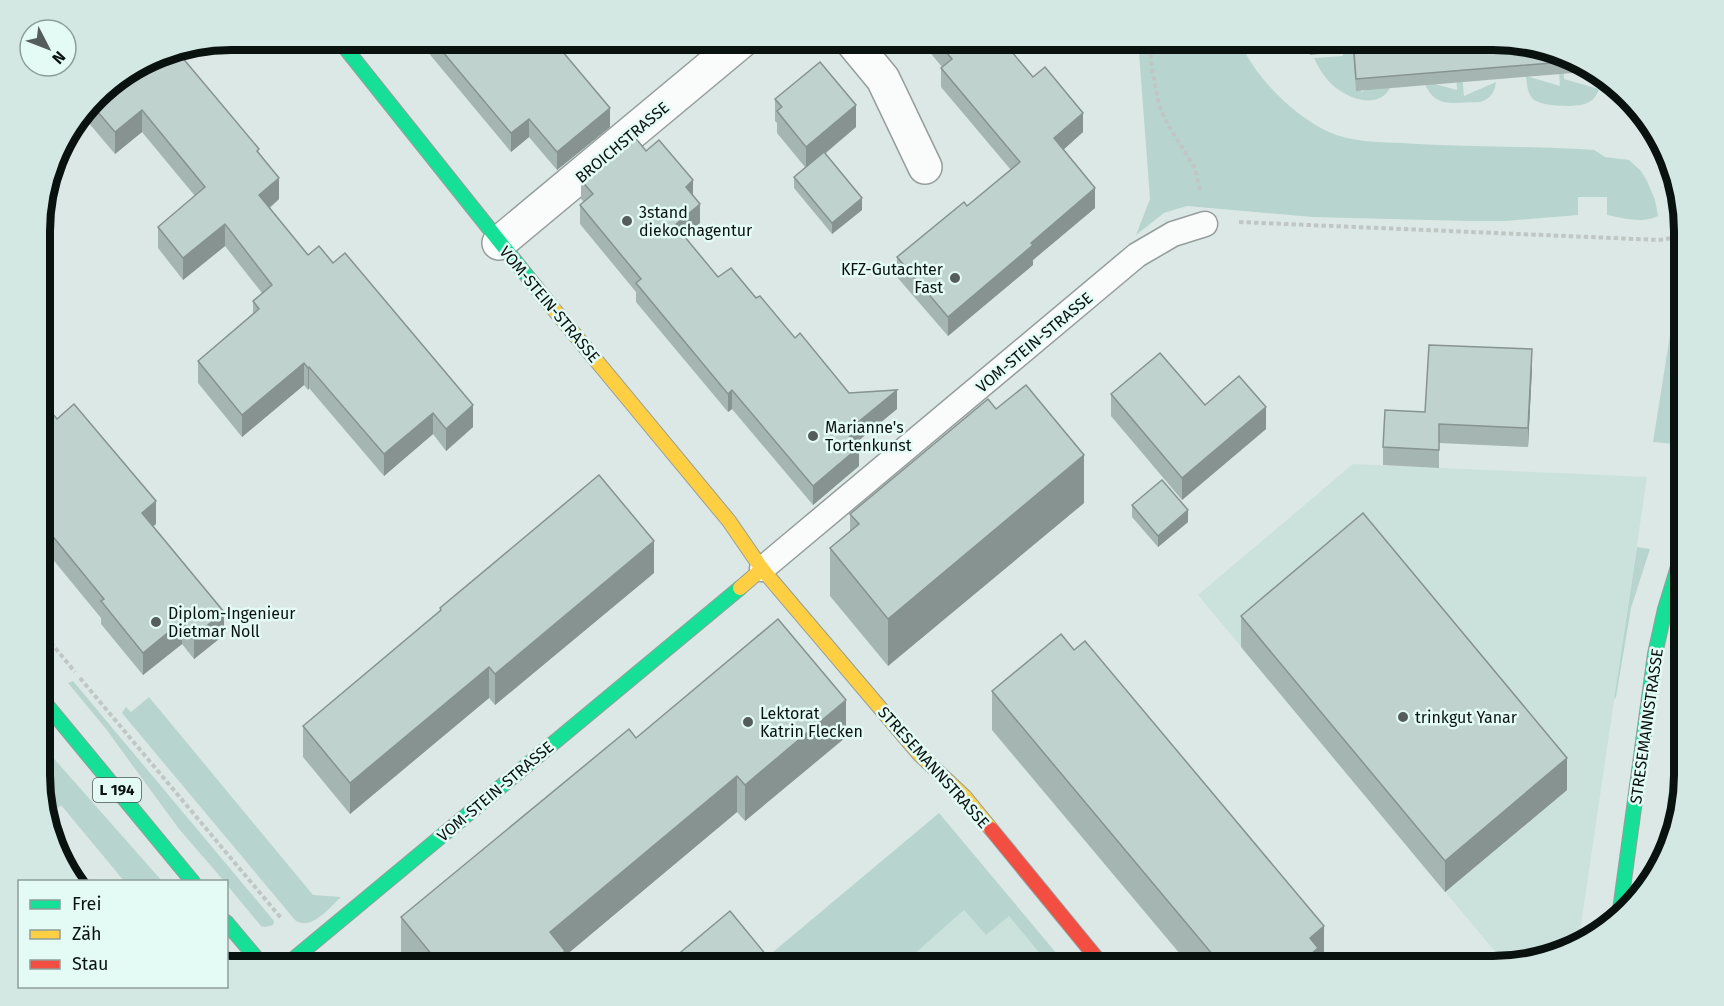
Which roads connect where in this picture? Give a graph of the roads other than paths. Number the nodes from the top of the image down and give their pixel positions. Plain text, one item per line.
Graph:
1 (347, 50) edge
2 (731, 50) edge
3 (859, 50) edge
4 (925, 167) dead end
5 (1205, 224) road end
6 (499, 243) junction
7 (762, 569) junction
8 (1674, 579) edge
9 (50, 709) edge
10 (191, 880) edge
11 (1621, 903) edge
12 (228, 924) edge
13 (1095, 956) edge
14 (256, 957) edge
15 (296, 957) edge

1 - 6 street, VOM-STEIN-STRASSE
2 - 6 street, BROICHSTRASSE
3 - 4 street
5 - 7 lane, VOM-STEIN-STRASSE
6 - 7 street, VOM-STEIN-STRASSE
7 - 13 street, STRESEMANNSTRASSE
7 - 15 street, VOM-STEIN-STRASSE
8 - 11 street, STRESEMANNSTRASSE
9 - 10 street, L 194
12 - 14 street

